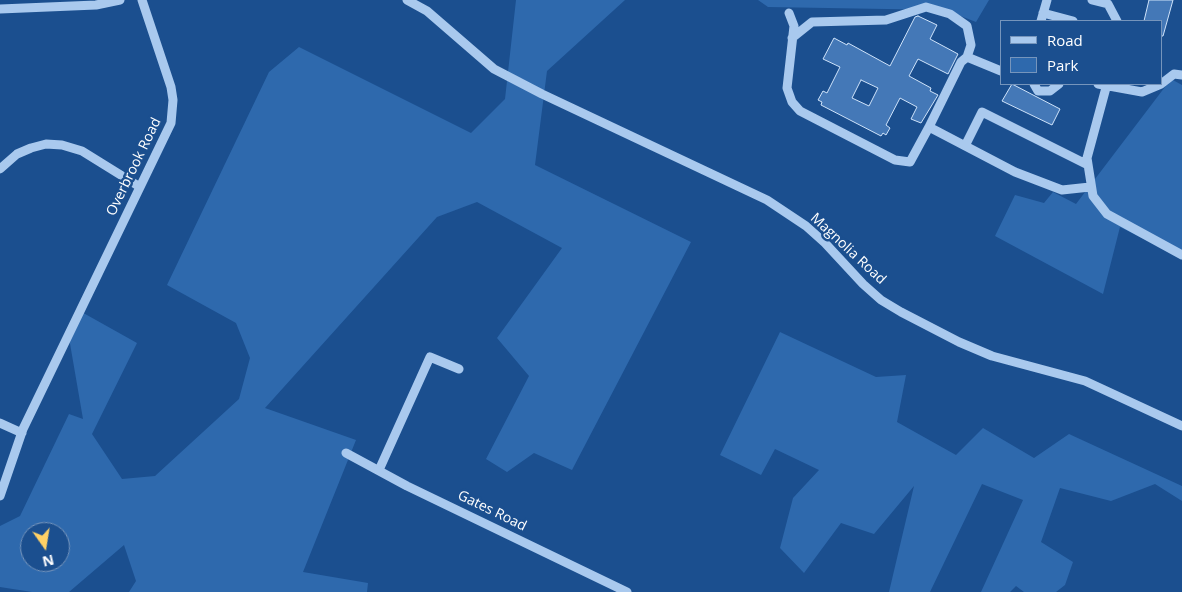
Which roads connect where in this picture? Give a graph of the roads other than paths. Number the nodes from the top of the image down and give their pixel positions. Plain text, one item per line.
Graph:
1 (120, 0) edge
2 (142, 0) edge
3 (408, 0) edge
4 (1047, 0) edge
5 (1092, 0) edge
6 (17, 5) edge
7 (0, 9) edge
8 (789, 13) dead end
9 (1042, 17) edge
10 (1064, 20) edge
11 (1116, 20) edge
12 (792, 38) junction
13 (968, 57) junction
14 (1000, 71) edge
15 (1182, 75) edge
16 (1162, 83) edge
17 (1035, 85) edge
18 (1058, 85) edge
19 (1104, 85) edge
20 (1109, 85) edge
21 (1159, 85) edge
22 (929, 127) junction
23 (965, 146) junction
24 (1088, 165) junction
25 (0, 169) edge
26 (140, 187) junction
27 (1090, 187) junction
28 (1182, 255) edge
29 (459, 369) dead end
30 (0, 423) edge
31 (1182, 426) edge
32 (22, 433) junction
33 (346, 453) dead end
34 (379, 470) junction
35 (0, 496) edge
36 (627, 592) edge

1 - 6 street
2 - 26 street, Overbrook Road
3 - 31 street, Magnolia Road
4 - 9 street
5 - 11 street
6 - 7 street
8 - 12 street
9 - 10 street
12 - 13 street
12 - 22 street
13 - 14 street
13 - 22 street
15 - 16 street
17 - 18 street
19 - 24 street
20 - 21 street
22 - 23 street
23 - 24 street
23 - 27 street
24 - 27 street
25 - 26 street
26 - 32 street, Overbrook Road
27 - 28 street
29 - 34 street
30 - 32 street
32 - 35 street, Overbrook Road
33 - 34 street, Gates Road
34 - 36 street, Gates Road

